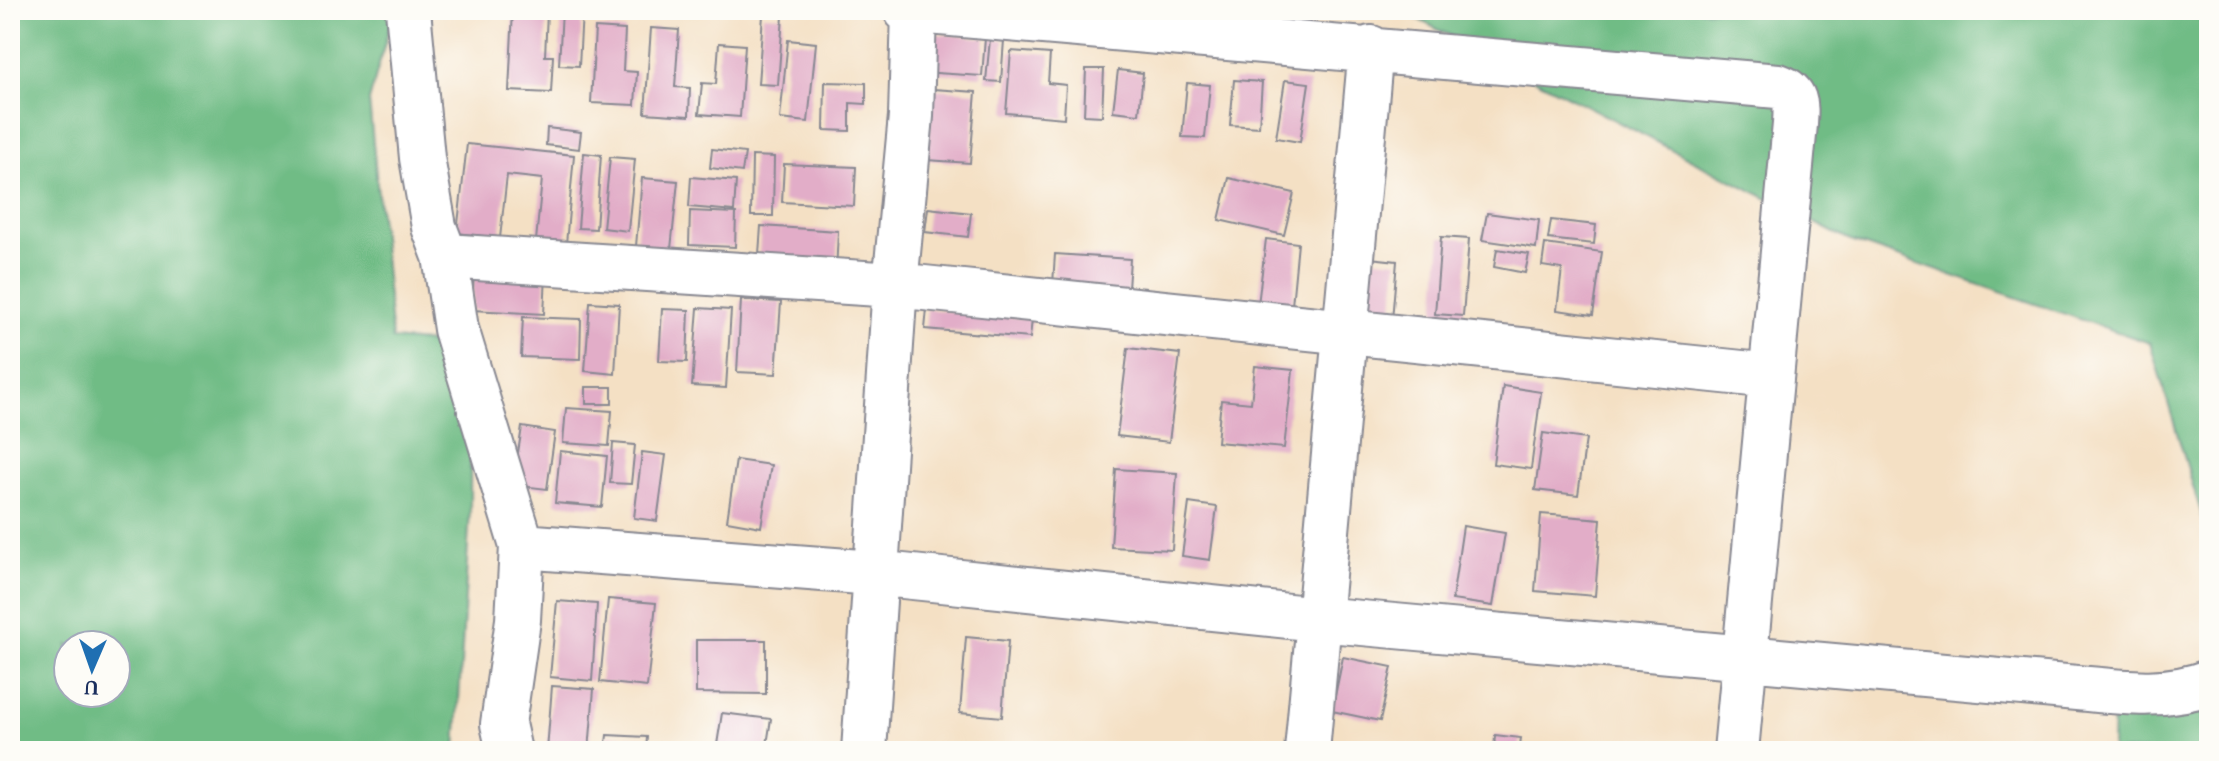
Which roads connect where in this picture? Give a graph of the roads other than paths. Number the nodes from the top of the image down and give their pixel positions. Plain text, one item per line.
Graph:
1 (408, 10) edge
2 (906, 10) edge
3 (914, 11) edge
4 (1371, 48) junction
5 (445, 256) junction
6 (895, 285) junction
7 (1347, 332) junction
8 (1771, 376) junction
9 (522, 546) junction
10 (874, 573) junction
11 (1318, 619) junction
12 (1747, 656) junction
13 (2209, 682) edge
14 (509, 751) edge
15 (864, 751) edge
16 (1307, 751) edge
17 (1736, 751) edge

1 - 5 street
2 - 3 street
3 - 4 street
3 - 6 street
4 - 7 street
4 - 8 street
5 - 6 street
5 - 9 street
6 - 7 street
6 - 10 street
7 - 8 street
7 - 11 street
8 - 12 street
9 - 10 street
9 - 14 street
10 - 11 street
10 - 15 street
11 - 12 street
11 - 16 street
12 - 13 street
12 - 17 street

